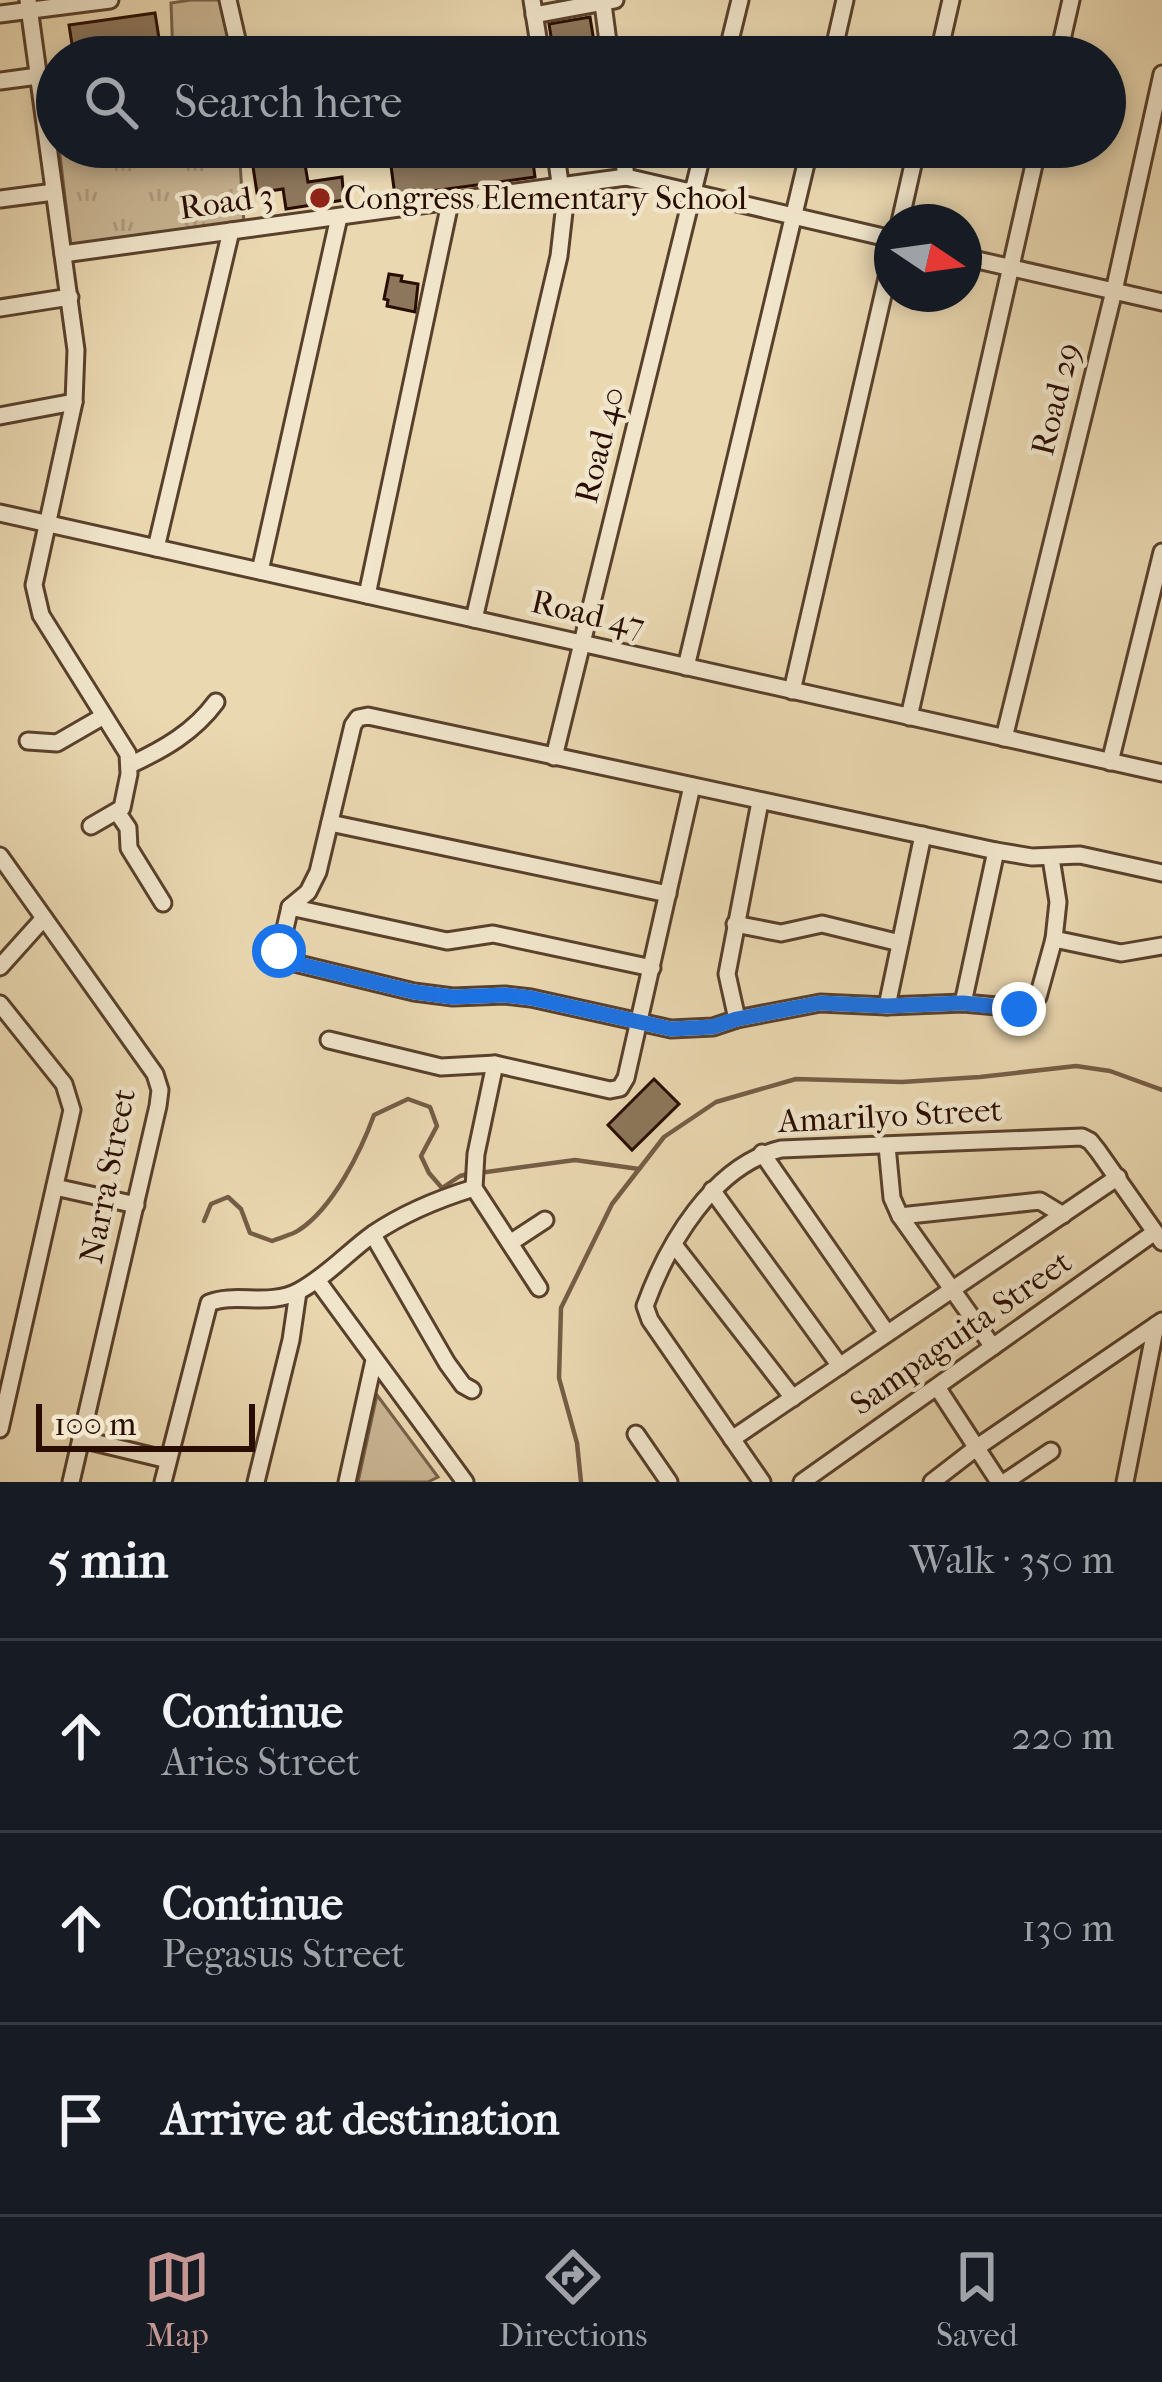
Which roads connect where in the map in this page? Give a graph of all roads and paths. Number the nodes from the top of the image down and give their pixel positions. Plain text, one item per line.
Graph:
1 (110, 0) edge
2 (228, 0) edge
3 (740, 0) edge
4 (845, 0) edge
5 (951, 0) edge
6 (1071, 0) edge
7 (609, 2) edge
8 (28, 5) edge
9 (533, 8) edge
10 (0, 14) edge
11 (236, 36) edge
12 (610, 36) edge
13 (731, 36) edge
14 (837, 36) edge
15 (943, 36) edge
16 (1063, 36) edge
17 (36, 62) edge
18 (1162, 74) edge
19 (36, 76) edge
20 (0, 81) edge
21 (51, 168) edge
22 (559, 168) edge
23 (625, 168) edge
24 (698, 168) edge
25 (805, 168) edge
26 (912, 168) edge
27 (1033, 168) edge
28 (626, 177) junction
29 (562, 187) junction
30 (55, 192) junction
31 (692, 192) junction
32 (0, 199) edge
33 (450, 203) junction
34 (904, 204) edge
35 (339, 217) junction
36 (794, 217) junction
37 (231, 231) junction
38 (874, 235) edge
39 (63, 254) junction
40 (982, 261) edge
41 (1010, 268) junction
42 (1114, 291) junction
43 (70, 298) junction
44 (1162, 302) edge
45 (0, 308) edge
46 (879, 312) edge
47 (74, 402) junction
48 (0, 416) edge
49 (0, 513) edge
50 (46, 524) junction
51 (156, 548) junction
52 (1162, 552) edge
53 (260, 572) junction
54 (367, 595) junction
55 (474, 619) junction
56 (582, 644) junction
57 (686, 667) junction
58 (792, 691) junction
59 (216, 702) dead end
60 (102, 717) junction
61 (908, 717) junction
62 (1004, 738) junction
63 (28, 741) dead end
64 (554, 758) junction
65 (1110, 762) junction
66 (130, 765) junction
67 (1162, 773) edge
68 (692, 786) junction
69 (760, 802) junction
70 (117, 812) junction
71 (330, 823) junction
72 (91, 826) dead end
73 (922, 835) junction
74 (996, 851) junction
75 (0, 856) edge
76 (1051, 858) junction
77 (1162, 873) edge
78 (668, 893) junction
79 (163, 902) dead end
80 (290, 907) junction
81 (44, 918) junction
82 (735, 925) junction
83 (1054, 939) junction
84 (900, 943) junction
85 (1162, 946) edge
86 (0, 967) edge
87 (652, 968) junction
88 (963, 1003) junction
89 (0, 1004) edge
90 (887, 1006) junction
91 (737, 1019) junction
92 (639, 1023) junction
93 (329, 1040) dead end
94 (495, 1064) junction
95 (887, 1146) junction
96 (762, 1153) junction
97 (1118, 1178) junction
98 (55, 1187) junction
99 (474, 1188) junction
100 (712, 1190) junction
101 (136, 1205) junction
102 (1063, 1215) junction
103 (899, 1216) junction
104 (545, 1220) dead end
105 (373, 1234) junction
106 (1158, 1237) edge
107 (510, 1243) junction
108 (675, 1246) junction
109 (317, 1280) junction
110 (539, 1288) dead end
111 (950, 1289) junction
112 (298, 1292) junction
113 (1159, 1323) edge
114 (887, 1333) junction
115 (993, 1348) junction
116 (374, 1360) junction
117 (840, 1366) junction
118 (937, 1387) junction
119 (472, 1390) dead end
120 (793, 1398) junction
121 (0, 1430) edge
122 (636, 1434) dead end
123 (81, 1439) junction
124 (732, 1439) junction
125 (976, 1448) junction
126 (1051, 1450) dead end
127 (168, 1460) junction
128 (71, 1482) edge
129 (163, 1482) edge
130 (256, 1482) edge
131 (346, 1482) edge
132 (465, 1482) edge
133 (670, 1482) edge
134 (762, 1482) edge
135 (802, 1482) edge
136 (932, 1482) edge
137 (1002, 1482) edge
138 (1125, 1482) edge

1 - 8 street
2 - 11 street
3 - 13 street
4 - 14 street
5 - 15 street
6 - 16 street
7 - 9 street
7 - 12 street
8 - 10 street
8 - 17 street
18 - 42 street, Road 29
19 - 20 street
21 - 30 street
22 - 29 street
23 - 28 street
24 - 31 street, Road 40
25 - 36 street
26 - 34 street
27 - 41 street
28 - 29 street, Road 3
28 - 31 street, Road 3
29 - 33 street, Road 3
29 - 55 street
30 - 32 street
30 - 39 street
31 - 36 street, Road 3
31 - 56 street, Road 40
33 - 35 street, Road 3
33 - 54 street
35 - 37 street, Road 3
35 - 53 street
36 - 38 street, Road 3
36 - 57 street
37 - 39 street, Road 3
37 - 51 street
39 - 43 street
40 - 41 street
41 - 42 street
41 - 61 street
42 - 44 street
42 - 62 street, Road 29
43 - 45 street
43 - 47 street
46 - 58 street
47 - 48 street
47 - 50 street
49 - 50 street, Road 47
50 - 51 street, Road 47
50 - 60 street
51 - 53 street, Road 47
52 - 65 street
53 - 54 street, Road 47
54 - 55 street, Road 47
55 - 56 street, Road 47
56 - 57 street, Road 47
56 - 64 street, Road 40
57 - 58 street, Road 47
58 - 61 street, Road 47
59 - 66 street
60 - 63 street
60 - 66 street
61 - 62 street, Road 47
62 - 65 street, Road 47
64 - 68 street
64 - 71 street
65 - 67 street, Road 47
66 - 70 street
68 - 69 street
68 - 78 street
69 - 73 street
69 - 82 street
70 - 72 street
70 - 79 street
71 - 78 street
71 - 80 street
73 - 74 street
73 - 84 street
74 - 76 street
74 - 88 street
75 - 81 street, Narra Street
76 - 77 street
76 - 83 street
78 - 87 street
80 - 87 street
80 - 92 street
81 - 86 street
81 - 101 street, Narra Street
82 - 84 street
82 - 91 street
83 - 85 street
83 - 88 street
84 - 90 street
87 - 92 street
88 - 90 street
89 - 98 street
90 - 91 street
91 - 92 street
92 - 94 street
93 - 94 street
94 - 99 street
95 - 96 street, Amarilyo Street
95 - 97 street, Amarilyo Street
95 - 103 street
96 - 100 street, Amarilyo Street
96 - 114 street
97 - 102 street
97 - 106 street, Amarilyo Street
98 - 101 street
98 - 121 street
99 - 105 street
99 - 107 street
100 - 108 street, Amarilyo Street
100 - 117 street
101 - 123 street, Narra Street
102 - 103 street
102 - 111 street
103 - 111 street
104 - 107 street
105 - 109 street
105 - 119 street
106 - 115 street, Sampaguita Street
107 - 110 street
108 - 120 street
108 - 124 street, Amarilyo Street
109 - 112 street
109 - 116 street
111 - 114 street
111 - 115 street
112 - 127 street
112 - 130 street
113 - 125 street
113 - 138 street
114 - 117 street
115 - 118 street, Sampaguita Street
116 - 131 street
116 - 132 street
117 - 120 street
118 - 125 street
118 - 135 street, Sampaguita Street
120 - 124 street
122 - 133 street
123 - 127 street
123 - 128 street, Narra Street
124 - 134 street, Amarilyo Street
125 - 136 street
125 - 137 street
126 - 137 street
127 - 129 street

